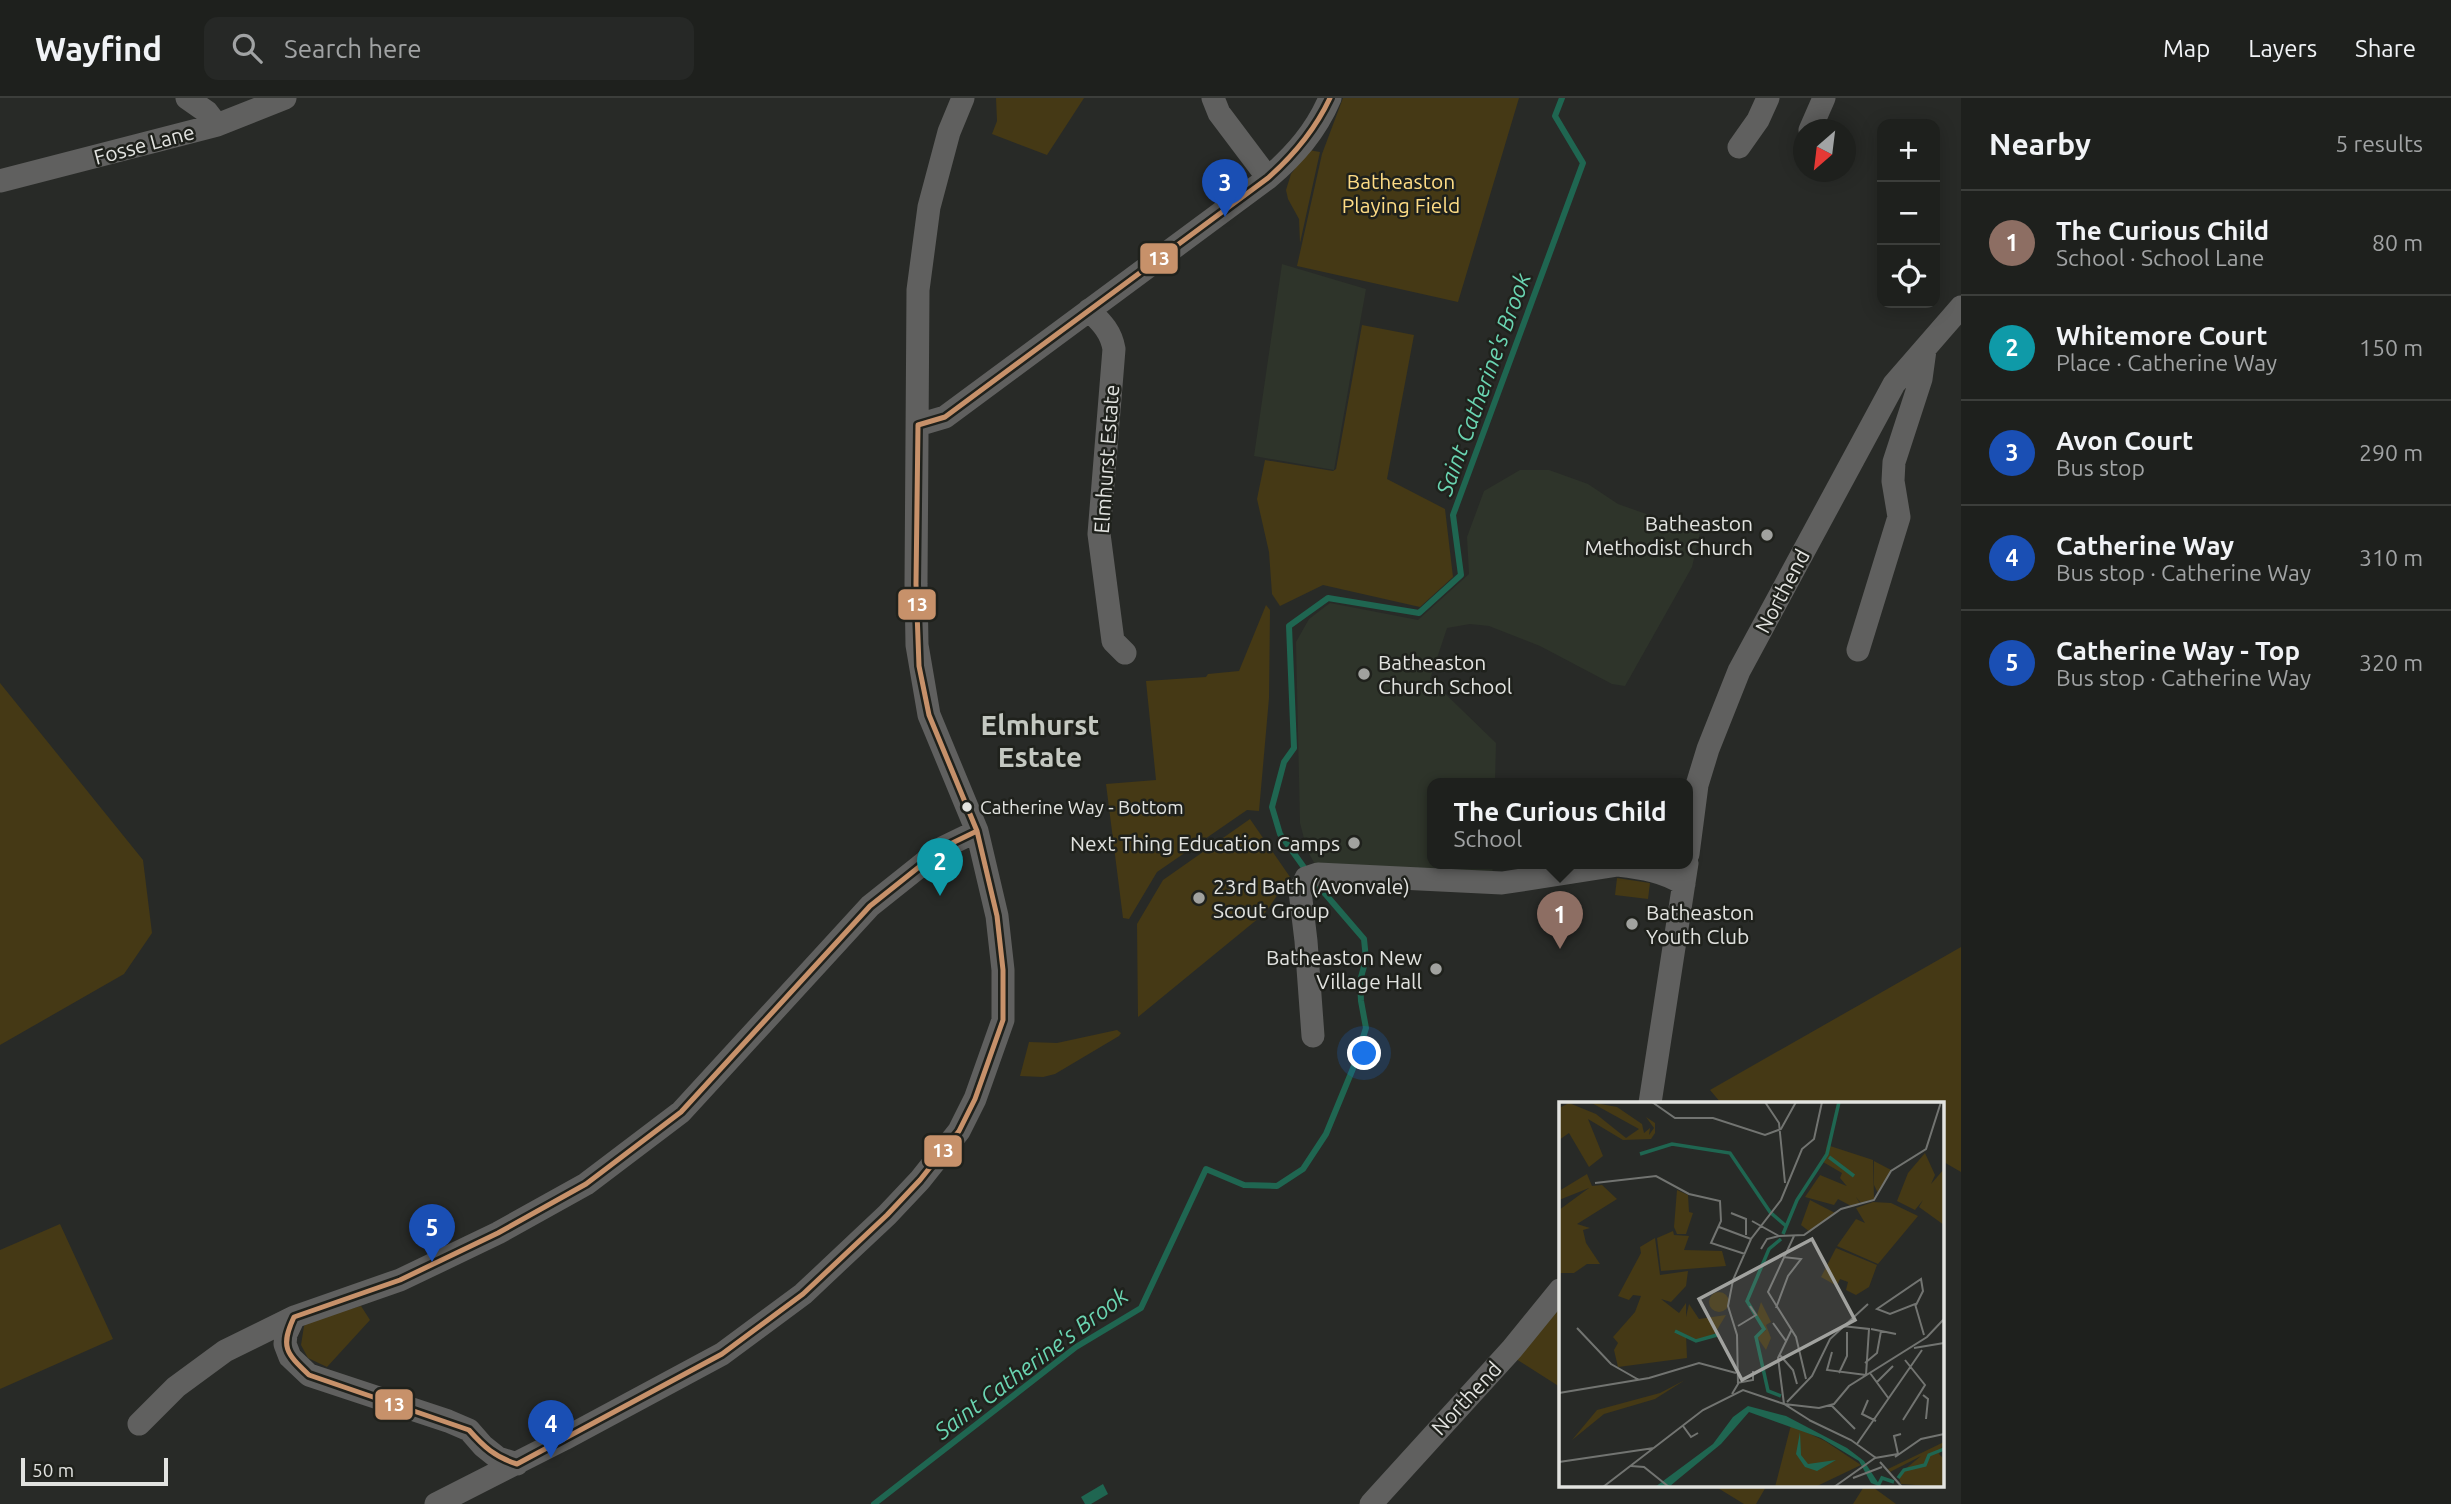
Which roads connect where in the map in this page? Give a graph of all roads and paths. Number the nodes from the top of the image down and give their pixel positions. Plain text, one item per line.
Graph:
1 (187, 98) edge
2 (285, 98) edge
3 (963, 98) edge
4 (1213, 98) edge
5 (1330, 98) edge
6 (1768, 98) edge
7 (1824, 98) edge
8 (1814, 119) edge
9 (217, 125) junction
10 (1739, 147) dead end
11 (1268, 177) junction
12 (0, 181) edge
13 (1961, 307) edge
14 (1088, 310) junction
15 (1925, 350) junction
16 (918, 425) junction
17 (1858, 650) dead end
18 (1125, 653) dead end
19 (1693, 808) edge
20 (977, 831) junction
21 (1590, 869) edge
22 (1652, 869) edge
23 (1685, 874) edge
24 (1313, 1036) dead end
25 (1650, 1102) edge
26 (1559, 1291) edge
27 (294, 1317) junction
28 (139, 1424) dead end
29 (517, 1464) junction
30 (436, 1504) edge
31 (1371, 1504) edge

1 - 9 street
2 - 9 street, Fosse Lane
3 - 16 street
4 - 11 street
5 - 11 street
6 - 10 street
7 - 8 street
9 - 12 street, Fosse Lane
11 - 14 street
13 - 15 street, Northend
14 - 16 street
14 - 18 street, Elmhurst Estate
15 - 17 street
15 - 19 street, Northend
16 - 20 street
20 - 27 street
20 - 29 street
21 - 24 street
22 - 23 street
23 - 25 street
26 - 31 street, Northend
27 - 28 street
27 - 29 street
29 - 30 street

